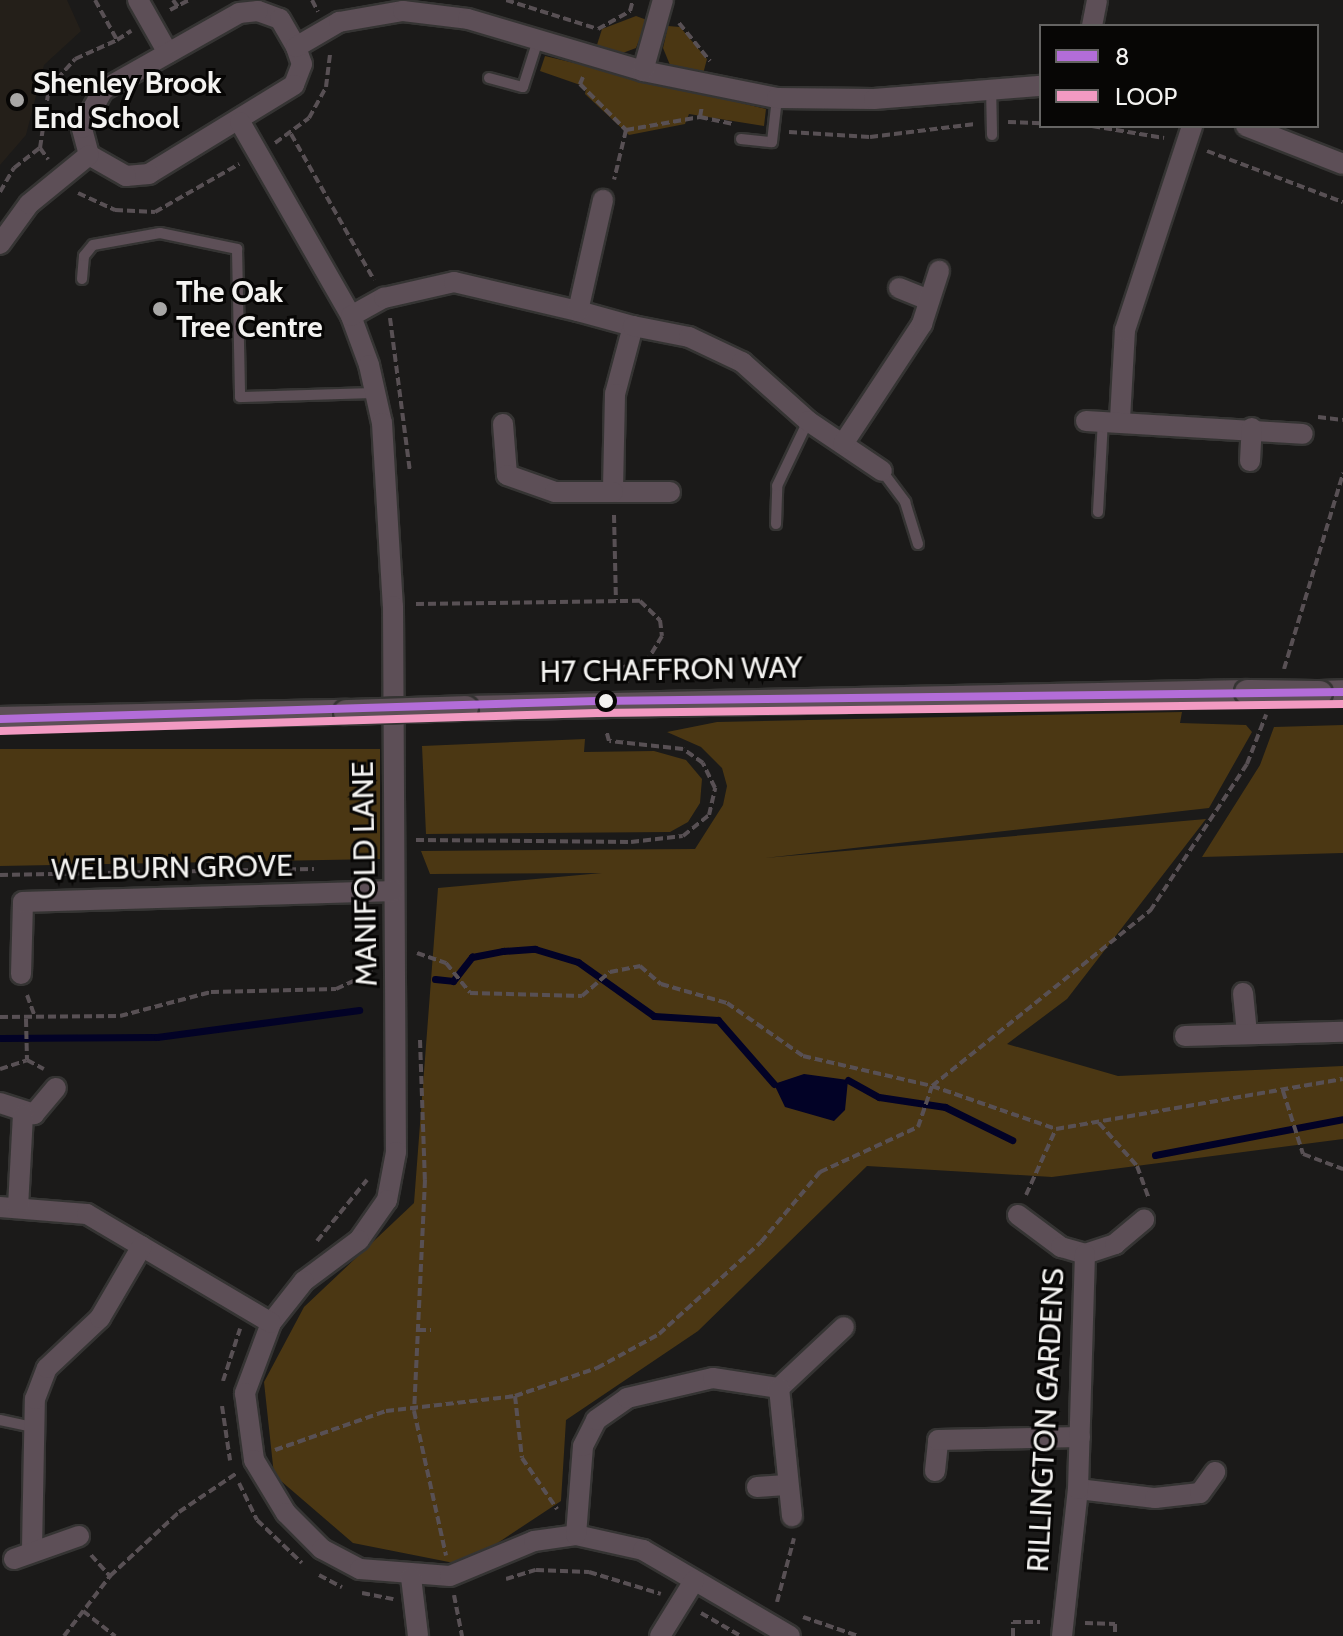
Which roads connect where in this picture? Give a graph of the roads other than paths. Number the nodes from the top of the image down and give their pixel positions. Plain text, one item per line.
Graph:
1 (138, 0) edge
2 (663, 0) edge
3 (1097, 0) edge
4 (1092, 24) edge
5 (538, 40) junction
6 (296, 47) junction
7 (168, 53) junction
8 (643, 71) junction
9 (489, 78) dead end
10 (991, 84) junction
11 (1039, 86) edge
12 (777, 98) junction
13 (240, 122) junction
14 (1251, 128) edge
15 (1189, 134) edge
16 (992, 135) dead end
17 (741, 139) dead end
18 (89, 155) junction
19 (1343, 164) edge
20 (603, 202) road end
21 (0, 244) edge
22 (939, 271) dead end
23 (82, 279) dead end
24 (899, 288) dead end
25 (928, 300) junction
26 (578, 311) junction
27 (351, 316) junction
28 (633, 326) junction
29 (378, 393) junction
30 (1103, 420) junction
31 (808, 421) junction
32 (503, 424) dead end
33 (1252, 428) junction
34 (1303, 434) dead end
35 (843, 444) junction
36 (1250, 461) dead end
37 (882, 471) joint
38 (613, 492) junction
39 (670, 492) dead end
40 (1098, 512) dead end
41 (776, 524) dead end
42 (918, 544) dead end
43 (1332, 692) edge
44 (0, 719) edge
45 (394, 891) junction
46 (21, 974) dead end
47 (1243, 993) dead end
48 (1343, 1032) edge
49 (1247, 1034) junction
50 (1185, 1036) dead end
51 (56, 1088) road end
52 (0, 1103) edge
53 (23, 1115) junction
54 (9, 1207) edge
55 (1018, 1215) road end
56 (1144, 1220) road end
57 (142, 1246) junction
58 (1085, 1254) junction
59 (271, 1323) junction
60 (831, 1329) dead end
61 (779, 1388) junction
62 (0, 1420) edge
63 (33, 1427) junction
64 (1080, 1437) junction
65 (935, 1471) dead end
66 (1215, 1472) dead end
67 (786, 1485) junction
68 (757, 1487) dead end
69 (1078, 1489) junction
70 (792, 1516) road end
71 (576, 1535) junction
72 (79, 1536) road end
73 (32, 1549) junction
74 (14, 1559) dead end
75 (411, 1577) junction
76 (694, 1581) junction
77 (418, 1636) edge
78 (660, 1636) edge
79 (790, 1636) edge
80 (1062, 1636) edge

1 - 7 street
2 - 8 street
3 - 4 street
5 - 6 street
5 - 8 street
5 - 9 lane
6 - 7 street
6 - 13 street
7 - 18 street
8 - 12 street
10 - 11 street
10 - 12 street
10 - 16 lane
12 - 17 lane
13 - 18 street
13 - 27 street, MANIFOLD LANE
14 - 19 street
15 - 30 street
18 - 21 street
20 - 26 street
22 - 25 street
23 - 29 lane
24 - 25 street
25 - 35 street
26 - 27 street
26 - 28 street
27 - 29 street, MANIFOLD LANE
28 - 31 street
28 - 38 street
29 - 45 street, MANIFOLD LANE
30 - 33 street
30 - 40 lane
31 - 35 street
31 - 41 lane
32 - 38 street
33 - 34 street
33 - 36 street
35 - 37 street
37 - 42 lane
38 - 39 street
43 - 44 street, H7 CHAFFRON WAY, bridge
45 - 46 street, WELBURN GROVE
45 - 59 street, MANIFOLD LANE
47 - 49 street
48 - 49 street
49 - 50 street
51 - 53 street
52 - 53 street
53 - 54 street
54 - 57 street
55 - 58 street
56 - 58 street
57 - 59 street
57 - 63 street
58 - 64 street, RILLINGTON GARDENS
59 - 75 street, MANIFOLD LANE
60 - 61 street
61 - 67 street
61 - 71 street
62 - 63 lane
63 - 73 street
64 - 65 street
64 - 69 street, RILLINGTON GARDENS
66 - 69 street
67 - 68 street
67 - 70 street
69 - 80 street, RILLINGTON GARDENS
71 - 75 street
71 - 76 street
72 - 73 street
73 - 74 street
75 - 77 street
76 - 78 street
76 - 79 street

